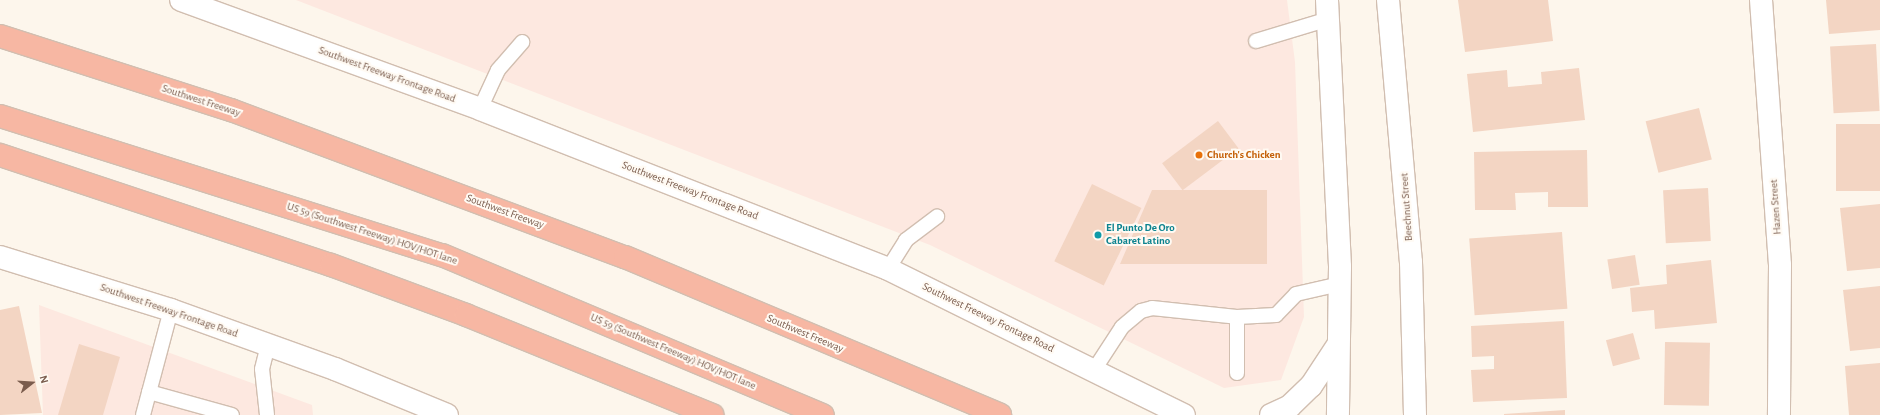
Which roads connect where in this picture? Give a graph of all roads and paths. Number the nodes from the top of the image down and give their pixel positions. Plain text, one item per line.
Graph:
1 (181, 0) edge
2 (1388, 0) edge
3 (1761, 0) edge
4 (1328, 10) edge
5 (0, 36) edge
6 (1256, 41) dead end
7 (522, 42) dead end
8 (480, 109) junction
9 (0, 116) edge
10 (0, 155) edge
11 (937, 217) dead end
12 (0, 257) edge
13 (888, 269) junction
14 (1340, 284) junction
15 (171, 310) junction
16 (1237, 317) junction
17 (268, 345) junction
18 (1338, 345) junction
19 (1094, 370) junction
20 (1237, 373) dead end
21 (149, 392) junction
22 (143, 415) edge
23 (232, 415) edge
24 (267, 415) edge
25 (447, 415) edge
26 (712, 415) edge
27 (823, 415) edge
28 (1000, 415) edge
29 (1184, 415) edge
30 (1271, 415) edge
31 (1338, 415) edge
32 (1415, 415) edge
33 (1778, 415) edge

1 - 8 main road, Southwest Freeway Frontage Road
2 - 32 main road, Beechnut Street
3 - 33 main road, Hazen Street
4 - 6 lane
4 - 14 main road
5 - 28 highway, Southwest Freeway
7 - 8 lane
8 - 13 main road, Southwest Freeway Frontage Road
9 - 27 highway, US 59 (Southwest Freeway) HOV/HOT lane
10 - 26 highway
11 - 13 lane
12 - 15 main road, Southwest Freeway Frontage Road
13 - 19 main road, Southwest Freeway Frontage Road
14 - 16 lane
14 - 18 main road
15 - 17 main road, Southwest Freeway Frontage Road
15 - 21 lane
16 - 19 lane
16 - 20 lane
17 - 24 lane
17 - 25 main road, Southwest Freeway Frontage Road
18 - 30 main road
18 - 31 main road
19 - 29 main road, Southwest Freeway Frontage Road
21 - 22 lane
21 - 23 lane

